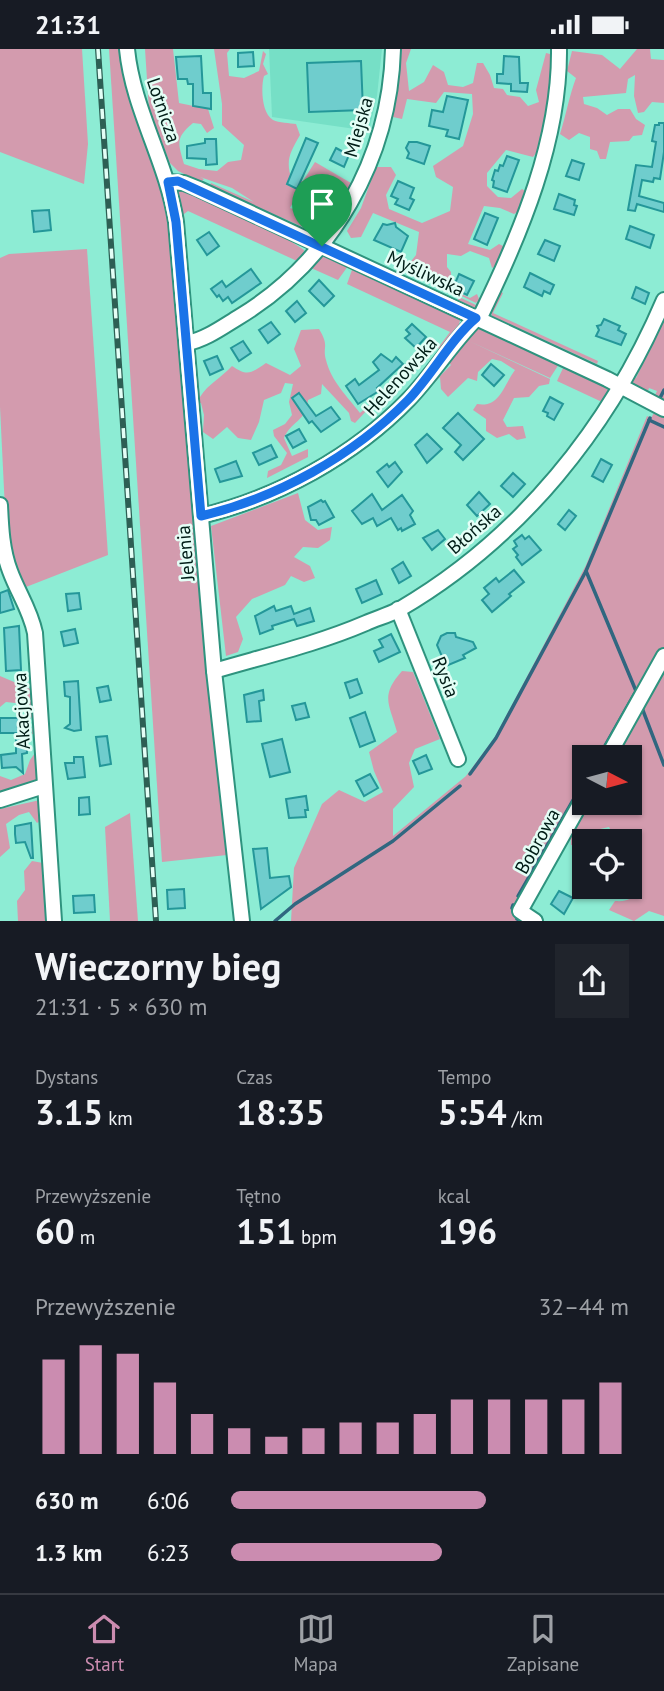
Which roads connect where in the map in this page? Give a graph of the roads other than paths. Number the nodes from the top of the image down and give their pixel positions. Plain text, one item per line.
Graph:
1 (127, 49) edge
2 (393, 49) edge
3 (559, 49) edge
4 (168, 182) junction
5 (322, 246) junction
6 (664, 300) edge
7 (476, 318) junction
8 (187, 343) junction
9 (622, 386) junction
10 (664, 409) edge
11 (0, 505) edge
12 (201, 516) junction
13 (5, 575) edge
14 (398, 610) junction
15 (664, 656) edge
16 (214, 671) junction
17 (614, 745) edge
18 (458, 759) dead end
19 (44, 786) junction
20 (0, 800) edge
21 (574, 815) edge
22 (54, 921) edge
23 (242, 921) edge
24 (535, 921) edge

1 - 4 street, Lotnicza
2 - 5 street, Miejska
3 - 7 street, Helenowska
4 - 5 street, Myśliwska
4 - 8 street, Jelenia
5 - 7 street, Myśliwska
5 - 8 street, Miejska
6 - 9 street, Błońska
7 - 9 street, Myśliwska
7 - 12 street, Helenowska
8 - 12 street, Jelenia
9 - 10 street, Myśliwska
9 - 14 street, Błońska
11 - 13 street, Akacjowa
12 - 16 street, Jelenia
13 - 19 street, Akacjowa
14 - 16 street, Błońska
14 - 18 street, Rysia
15 - 17 street
16 - 23 street, Jelenia
19 - 20 street
19 - 22 street, Akacjowa
21 - 24 street, Bobrowa

